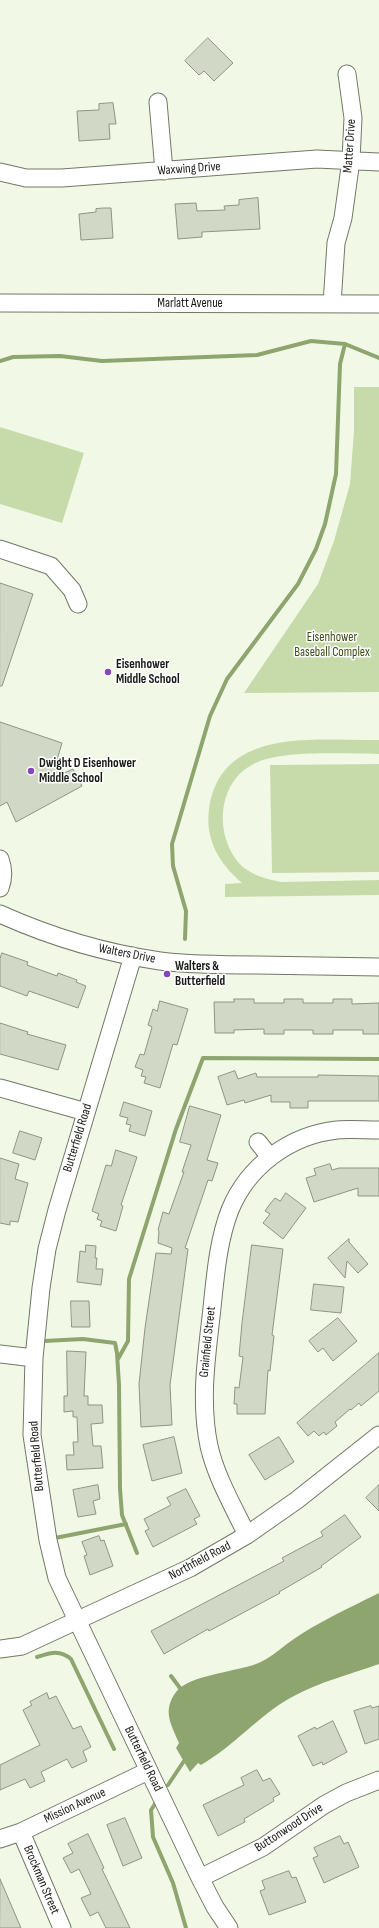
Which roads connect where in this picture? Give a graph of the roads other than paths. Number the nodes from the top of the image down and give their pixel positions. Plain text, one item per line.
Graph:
1 (347, 74) dead end
2 (158, 102) dead end
3 (351, 160) junction
4 (379, 162) edge
5 (164, 171) junction
6 (0, 172) edge
7 (0, 303) edge
8 (338, 304) junction
9 (379, 304) edge
10 (0, 549) edge
11 (78, 604) dead end
12 (0, 860) edge
13 (0, 888) edge
14 (0, 914) edge
15 (133, 956) junction
16 (379, 966) edge
17 (0, 1088) edge
18 (86, 1112) junction
19 (379, 1130) edge
20 (258, 1142) dead end
21 (270, 1157) junction
22 (0, 1354) edge
23 (34, 1358) junction
24 (379, 1435) edge
25 (247, 1535) junction
26 (77, 1622) junction
27 (0, 1649) edge
28 (148, 1771) junction
29 (379, 1780) edge
30 (21, 1832) junction
31 (0, 1839) edge
32 (200, 1878) junction
33 (62, 1928) edge
34 (229, 1928) edge

1 - 3 street, Matter Drive
2 - 5 street
3 - 4 street, Waxwing Drive
3 - 5 street, Waxwing Drive
3 - 8 street, Matter Drive
5 - 6 street, Waxwing Drive
7 - 8 street, Marlatt Avenue
8 - 9 street, Marlatt Avenue
10 - 11 street
12 - 13 street
14 - 15 street, Walters Drive
15 - 16 street, Walters Drive
15 - 18 street, Butterfield Road
17 - 18 street
18 - 23 street, Butterfield Road
19 - 21 street, Grainfield Street
20 - 21 street
21 - 25 street, Grainfield Street
22 - 23 street
23 - 26 street, Butterfield Road
24 - 25 street, Northfield Road
25 - 26 street, Northfield Road
26 - 27 street, Northfield Road
26 - 28 street, Butterfield Road
28 - 30 street, Mission Avenue
28 - 32 street, Butterfield Road
29 - 32 street, Buttonwood Drive
30 - 31 street, Mission Avenue
30 - 33 street, Brockman Street
32 - 34 street, Butterfield Road

